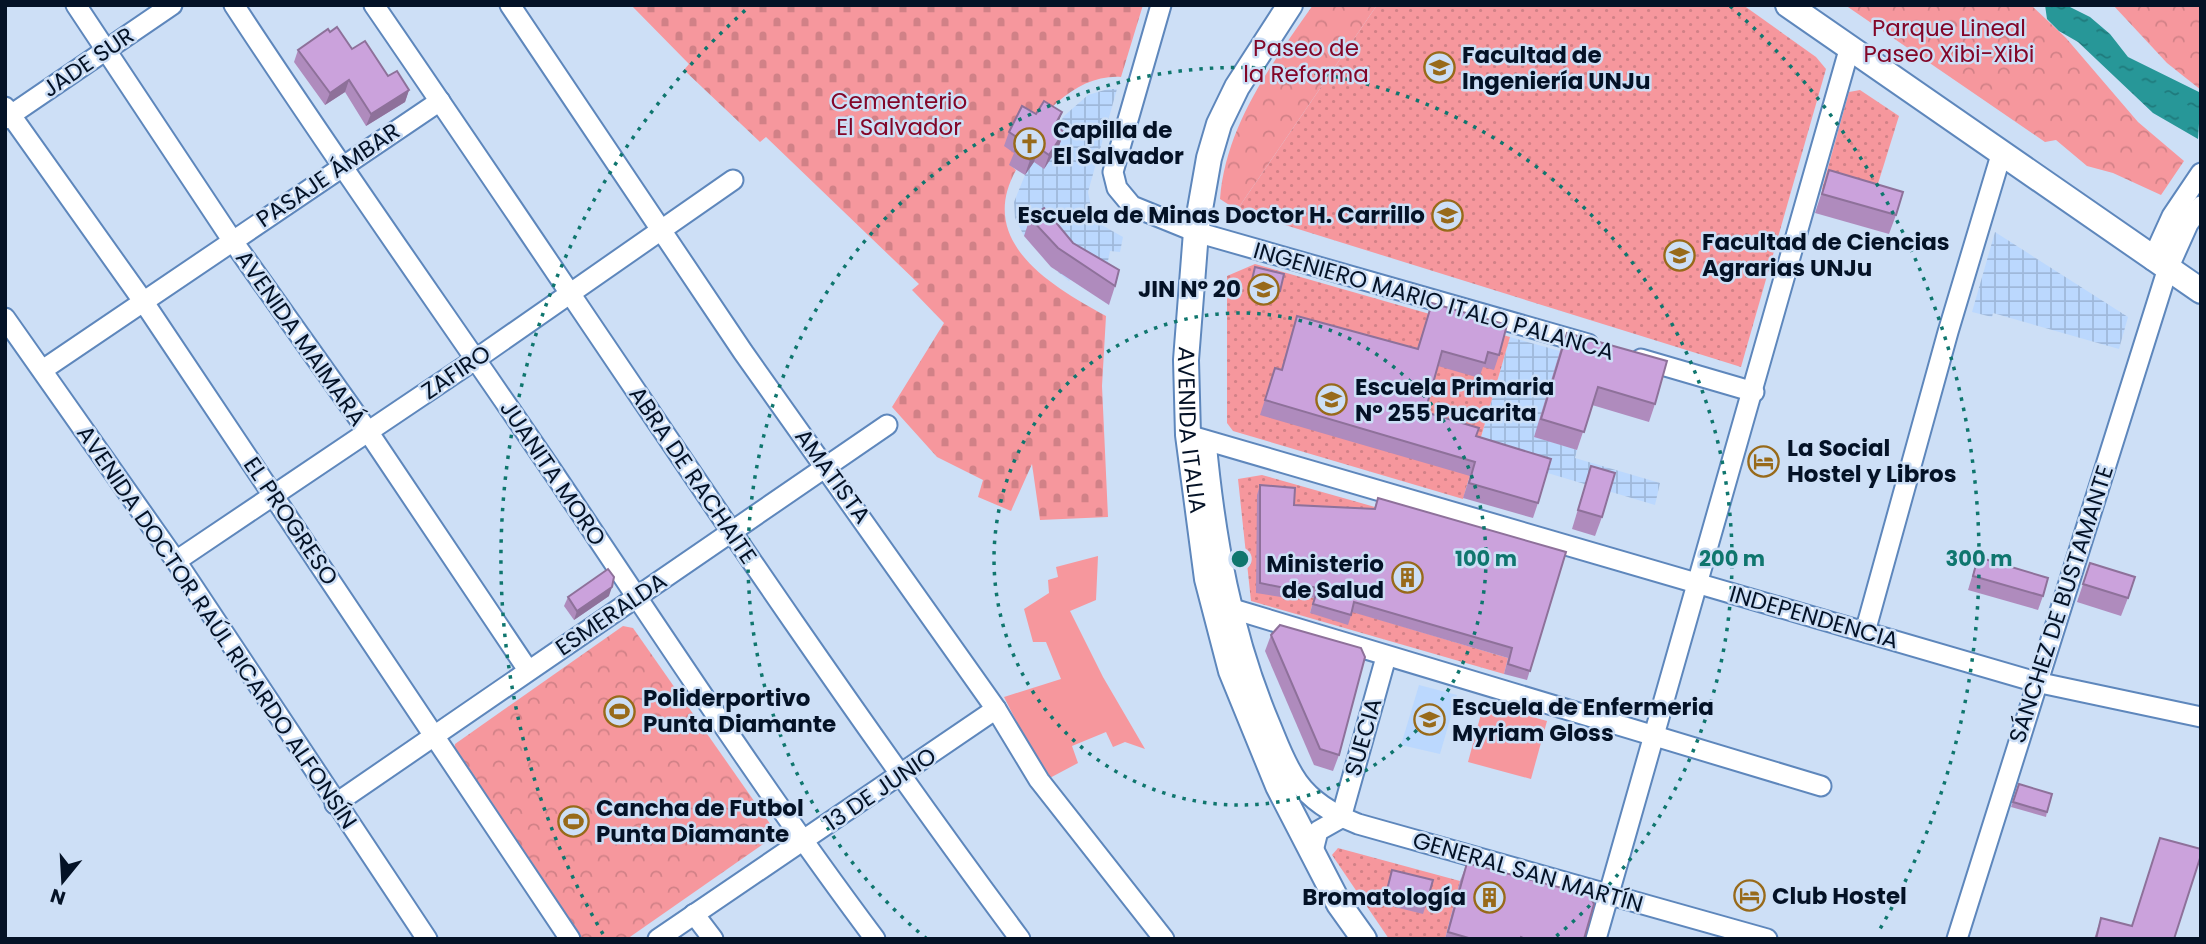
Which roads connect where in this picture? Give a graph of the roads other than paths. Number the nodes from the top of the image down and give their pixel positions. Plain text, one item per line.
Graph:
1 (76, 5) edge
2 (172, 5) edge
3 (234, 5) edge
4 (374, 5) edge
5 (510, 5) edge
6 (1161, 5) edge
7 (1290, 5) edge
8 (1788, 5) edge
9 (105, 49) junction
10 (1849, 50) junction
11 (440, 101) junction
12 (7, 114) edge
13 (2001, 155) junction
14 (340, 166) junction
15 (2201, 173) edge
16 (733, 180) dead end
17 (2201, 206) edge
18 (2180, 220) junction
19 (662, 228) junction
20 (1196, 232) junction
21 (232, 240) junction
22 (2160, 265) junction
23 (2201, 291) edge
24 (571, 293) junction
25 (143, 301) junction
26 (5, 318) edge
27 (476, 359) junction
28 (44, 369) junction
29 (1754, 391) junction
30 (887, 425) dead end
31 (367, 430) junction
32 (1197, 438) junction
33 (826, 465) junction
34 (273, 493) junction
35 (732, 532) junction
36 (176, 561) junction
37 (1699, 585) junction
38 (638, 598) junction
39 (1233, 609) junction
40 (1864, 632) junction
41 (1385, 657) junction
42 (528, 670) junction
43 (2036, 682) junction
44 (996, 709) junction
45 (2201, 717) edge
46 (432, 735) junction
47 (1652, 735) junction
48 (900, 776) junction
49 (1821, 786) dead end
50 (335, 804) junction
51 (1341, 818) junction
52 (802, 841) junction
53 (1312, 855) junction
54 (1608, 895) junction
55 (694, 914) junction
56 (427, 939) edge
57 (570, 939) edge
58 (658, 939) edge
59 (713, 939) edge
60 (875, 939) edge
61 (1020, 939) edge
62 (1164, 939) edge
63 (1364, 939) edge
64 (1596, 939) edge
65 (1767, 939) edge
66 (1957, 939) edge

1 - 9 street, AVENIDA MAIMARÁ
2 - 9 street, JADE SUR
3 - 14 street, JUANITA MORO
4 - 11 street, ABRA DE RACHAITE
5 - 19 street, AMATISTA
6 - 20 street, INGENIERO MARIO ITALO PALANCA
7 - 20 main road, AVENIDA ITALIA
8 - 10 main road
9 - 12 street, JADE SUR
9 - 21 street, AVENIDA MAIMARÁ
10 - 13 main road
10 - 29 street
11 - 14 street, PASAJE ÁMBAR
11 - 24 street, ABRA DE RACHAITE
12 - 25 street, EL PROGRESO
13 - 22 main road
13 - 40 street
14 - 21 street, PASAJE ÁMBAR
14 - 27 street, JUANITA MORO
15 - 18 street
16 - 19 street, ZAFIRO
17 - 18 street
18 - 22 street, SÁNCHEZ DE BUSTAMANTE
19 - 24 street, ZAFIRO
19 - 33 street, AMATISTA
20 - 29 street, INGENIERO MARIO ITALO PALANCA
20 - 32 main road, AVENIDA ITALIA
21 - 25 street, PASAJE ÁMBAR
21 - 31 street, AVENIDA MAIMARÁ
22 - 23 main road
22 - 43 street, SÁNCHEZ DE BUSTAMANTE
24 - 27 street, ZAFIRO
24 - 35 street, ABRA DE RACHAITE
25 - 28 street, PASAJE ÁMBAR
25 - 34 street, EL PROGRESO
26 - 28 street, AVENIDA DOCTOR RAÚL RICARDO ALFONSÍN
27 - 31 street, ZAFIRO
27 - 38 street, JUANITA MORO
28 - 36 street, AVENIDA DOCTOR RAÚL RICARDO ALFONSÍN
29 - 37 street
30 - 33 street, ESMERALDA
31 - 34 street, ZAFIRO
31 - 42 street, AVENIDA MAIMARÁ
32 - 37 street, INDEPENDENCIA
32 - 39 street, AVENIDA ITALIA
32 - 53 main road, AVENIDA ITALIA
33 - 35 street, ESMERALDA
33 - 44 street, AMATISTA
34 - 36 street, ZAFIRO
34 - 46 street, EL PROGRESO
35 - 38 street, ESMERALDA
35 - 48 street, ABRA DE RACHAITE
36 - 50 street, AVENIDA DOCTOR RAÚL RICARDO ALFONSÍN
37 - 40 street, INDEPENDENCIA
37 - 47 street
38 - 42 street, ESMERALDA
38 - 52 street, JUANITA MORO
39 - 41 street
39 - 51 street, AVENIDA ITALIA
40 - 43 street, INDEPENDENCIA
41 - 47 street
41 - 51 street, SUECIA
42 - 46 street, ESMERALDA
43 - 45 street, INDEPENDENCIA
43 - 66 street, SÁNCHEZ DE BUSTAMANTE
44 - 48 street, 13 DE JUNIO
44 - 62 street, AMATISTA
46 - 50 street, ESMERALDA
46 - 57 street, EL PROGRESO
47 - 49 street
47 - 54 street
48 - 52 street, 13 DE JUNIO
48 - 61 street, ABRA DE RACHAITE
50 - 56 street, AVENIDA DOCTOR RAÚL RICARDO ALFONSÍN
51 - 53 street
51 - 54 street, GENERAL SAN MARTÍN
52 - 55 street, 13 DE JUNIO
52 - 60 street, JUANITA MORO
53 - 63 main road, AVENIDA ITALIA
54 - 64 street
54 - 65 street, GENERAL SAN MARTÍN
55 - 58 street, 13 DE JUNIO
55 - 59 street

